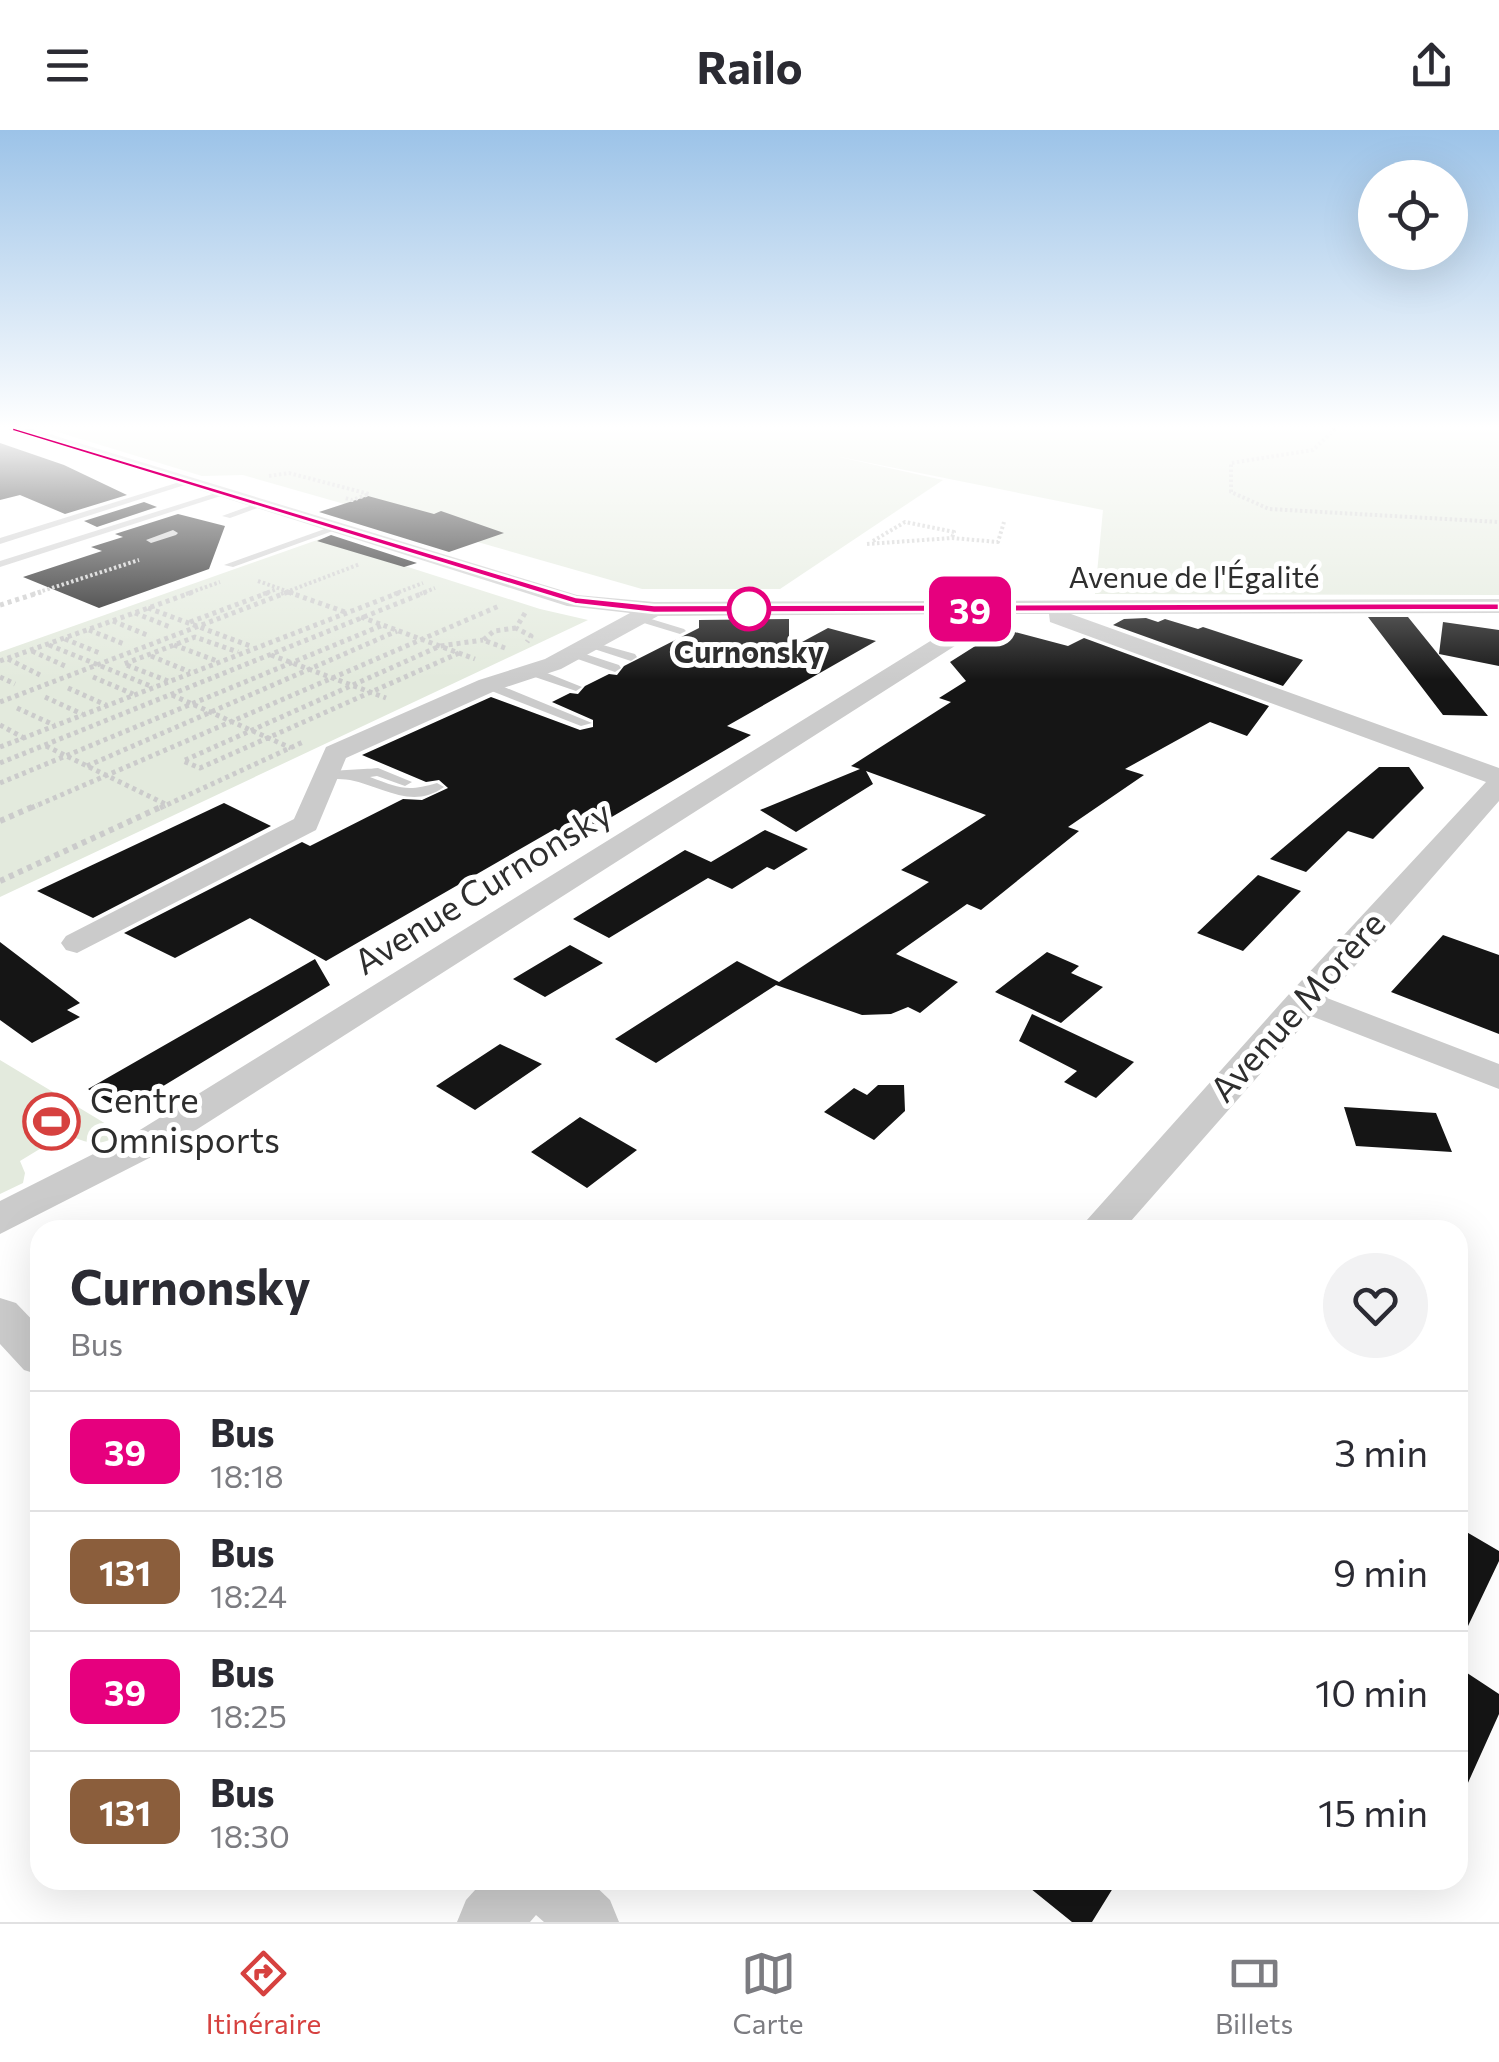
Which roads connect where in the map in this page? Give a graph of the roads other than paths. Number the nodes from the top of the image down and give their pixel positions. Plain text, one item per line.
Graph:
1 (93, 513) edge
2 (164, 513) edge
3 (237, 513) edge
4 (289, 513) edge
5 (227, 516) dead end
6 (336, 528) junction
7 (173, 533) dead end
8 (150, 540) dead end
9 (0, 542) edge
10 (2, 564) edge
11 (229, 565) dead end
12 (1499, 606) edge
13 (1034, 608) junction
14 (999, 609) junction
15 (646, 614) junction
16 (680, 631) dead end
17 (582, 649) junction
18 (632, 658) dead end
19 (615, 668) dead end
20 (533, 672) junction
21 (488, 685) junction
22 (576, 686) dead end
23 (586, 723) dead end
24 (339, 775) junction
25 (1499, 781) edge
26 (405, 782) dead end
27 (437, 787) dead end
28 (77, 943) dead end
29 (1302, 1000) junction
30 (1499, 1077) edge
31 (0, 1219) edge
32 (1107, 1220) edge
33 (0, 1315) edge
34 (30, 1346) edge
35 (517, 1890) edge
36 (555, 1890) edge
37 (488, 1922) edge
38 (588, 1922) edge

1 - 9 lane
2 - 10 lane
3 - 5 lane
4 - 6 street, Avenue de l'Égalité
6 - 11 lane
6 - 15 street, Avenue de l'Égalité
7 - 8 lane
12 - 13 street, Avenue de l'Égalité
13 - 14 street, Avenue de l'Égalité
13 - 25 street
14 - 15 street, Avenue de l'Égalité
14 - 31 street, Avenue Curnonsky
15 - 16 lane
15 - 17 street
17 - 18 lane
17 - 19 lane
17 - 20 street
20 - 21 street
20 - 22 lane
21 - 23 lane
21 - 24 street
24 - 26 lane
24 - 27 lane
24 - 28 street
25 - 29 street, Avenue Morère
29 - 30 street
29 - 32 street, Avenue Morère
33 - 34 street
35 - 37 street
36 - 38 street

